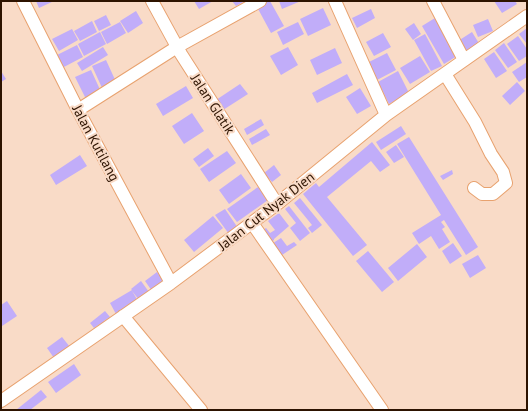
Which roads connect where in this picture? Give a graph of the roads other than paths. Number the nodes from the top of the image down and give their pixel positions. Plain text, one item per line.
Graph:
1 (23, 1) edge
2 (152, 1) edge
3 (260, 1) edge
4 (335, 1) edge
5 (434, 1) edge
6 (527, 16) edge
7 (177, 47) junction
8 (464, 60) junction
9 (445, 74) junction
10 (78, 110) junction
11 (386, 115) junction
12 (474, 188) dead end
13 (277, 204) junction
14 (252, 223) junction
15 (171, 283) junction
16 (123, 316) junction
17 (1, 401) edge
18 (201, 410) edge
19 (382, 410) edge

1 - 10 street, Jalan Kutilang
2 - 7 street, Jalan Glatik
3 - 7 street
4 - 11 street
5 - 8 street
6 - 8 street, Jalan Cut Nyak Dien
7 - 10 street
7 - 13 street, Jalan Glatik
8 - 9 street, Jalan Cut Nyak Dien
9 - 11 street, Jalan Cut Nyak Dien
9 - 12 street
10 - 15 street, Jalan Kutilang
11 - 13 street, Jalan Cut Nyak Dien
13 - 14 street, Jalan Cut Nyak Dien
14 - 15 street, Jalan Cut Nyak Dien
14 - 19 street
15 - 16 street, Jalan Cut Nyak Dien
16 - 17 street, Jalan Cut Nyak Dien
16 - 18 street

